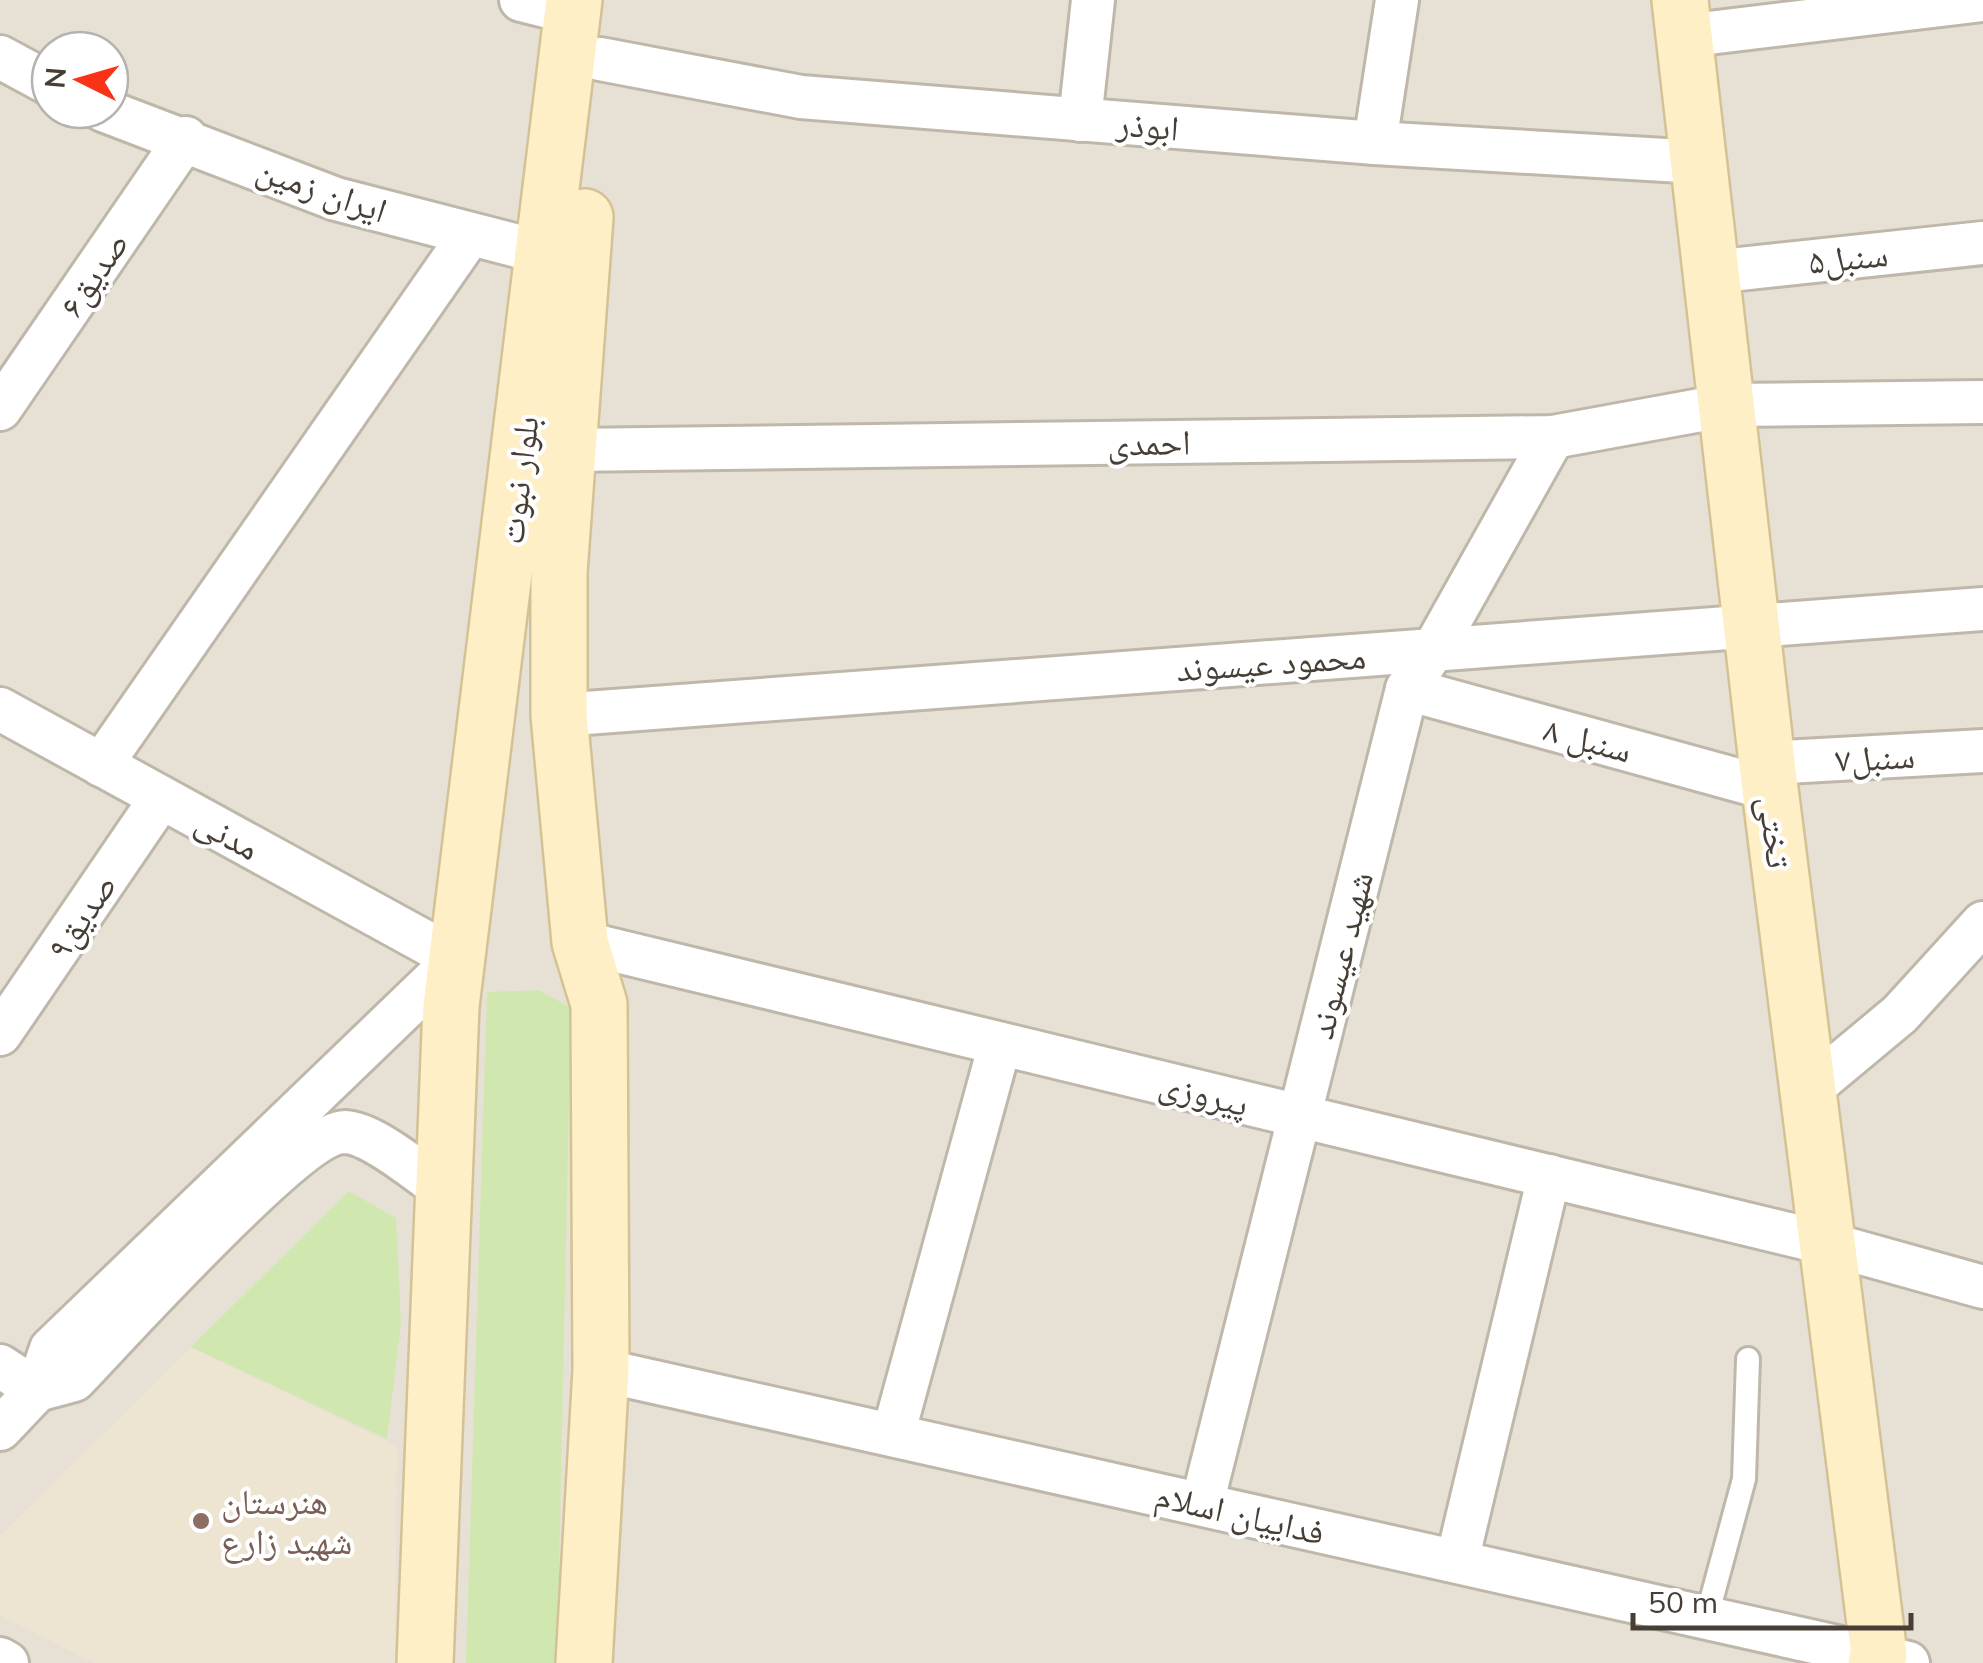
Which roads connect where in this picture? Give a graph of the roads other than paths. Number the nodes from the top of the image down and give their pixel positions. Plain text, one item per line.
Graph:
1 (520, 0) edge
2 (1093, 0) edge
3 (1397, 0) edge
4 (1982, 0) edge
5 (589, 18) edge
6 (1682, 18) edge
7 (0, 57) edge
8 (30, 73) edge
9 (130, 119) edge
10 (1080, 120) junction
11 (186, 138) junction
12 (1375, 143) junction
13 (1699, 162) junction
14 (469, 236) junction
15 (1983, 243) edge
16 (545, 253) junction
17 (1712, 272) junction
18 (1983, 402) edge
19 (1728, 405) junction
20 (0, 410) edge
21 (1553, 437) junction
22 (568, 450) junction
23 (1983, 609) edge
24 (1754, 628) junction
25 (1434, 649) junction
26 (1407, 689) junction
27 (0, 709) edge
28 (559, 715) junction
29 (1983, 751) edge
30 (101, 764) junction
31 (1768, 776) junction
32 (161, 798) junction
33 (1983, 924) edge
34 (580, 942) junction
35 (456, 960) junction
36 (0, 1034) edge
37 (1000, 1044) junction
38 (1810, 1089) junction
39 (1300, 1116) junction
40 (1549, 1176) junction
41 (444, 1190) junction
42 (1829, 1244) junction
43 (1983, 1287) edge
44 (1748, 1359) dead end
45 (0, 1366) edge
46 (601, 1370) junction
47 (37, 1390) junction
48 (0, 1429) edge
49 (893, 1435) junction
50 (1202, 1504) junction
51 (1457, 1561) junction
52 (1707, 1616) junction
53 (0, 1659) edge
54 (1888, 1660) edge
55 (7, 1663) edge
56 (425, 1663) edge
57 (584, 1663) edge

1 - 5 street, ابوذر
2 - 10 street
3 - 12 street
4 - 6 street
5 - 10 street, ابوذر
5 - 16 street, بلوار نبوت
5 - 22 street, بلوار نبوت
6 - 13 street, تختی
7 - 8 street
9 - 11 street, ایران زمین
10 - 12 street, ابوذر
11 - 14 street, ایران زمین
11 - 20 street, صدیق۶
12 - 13 street, ابوذر
13 - 17 street, تختی
14 - 16 street, ایران زمین
14 - 30 street
15 - 17 street, سنبل۵
16 - 35 street, بلوار نبوت
17 - 19 street, تختی
18 - 19 street, احمدی
19 - 21 street, احمدی
19 - 24 street, تختی
21 - 22 street, احمدی
21 - 25 street, شهید عیسوند
22 - 28 street, بلوار نبوت
23 - 24 street, محمود عیسوند
24 - 25 street, محمود عیسوند
24 - 31 street, تختی
25 - 26 street, شهید عیسوند
25 - 28 street, محمود عیسوند
26 - 31 street, سنبل ۸
26 - 39 street, شهید عیسوند
27 - 30 street, مدنی
28 - 34 street, بلوار نبوت
29 - 31 street, سنبل۷
30 - 32 street, مدنی
31 - 38 street, تختی
32 - 35 street, مدنی
32 - 36 street, صدیق۹
33 - 38 street
34 - 37 street, پیروزی
34 - 46 street, بلوار نبوت
35 - 41 street, بلوار نبوت
35 - 47 street
37 - 39 street, پیروزی
37 - 49 street
38 - 42 street, تختی
39 - 40 street, پیروزی
39 - 50 street, شهید عیسوند
40 - 42 street, پیروزی
40 - 51 street
41 - 47 street
41 - 56 street, بلوار نبوت
42 - 43 street, پیروزی
42 - 54 street, تختی
44 - 52 lane
45 - 47 street
46 - 49 street, فداییان اسلام
46 - 57 street, بلوار نبوت
47 - 48 street
49 - 50 street, فداییان اسلام
50 - 51 street, فداییان اسلام
51 - 52 street, فداییان اسلام
52 - 54 street, فداییان اسلام
53 - 55 street

